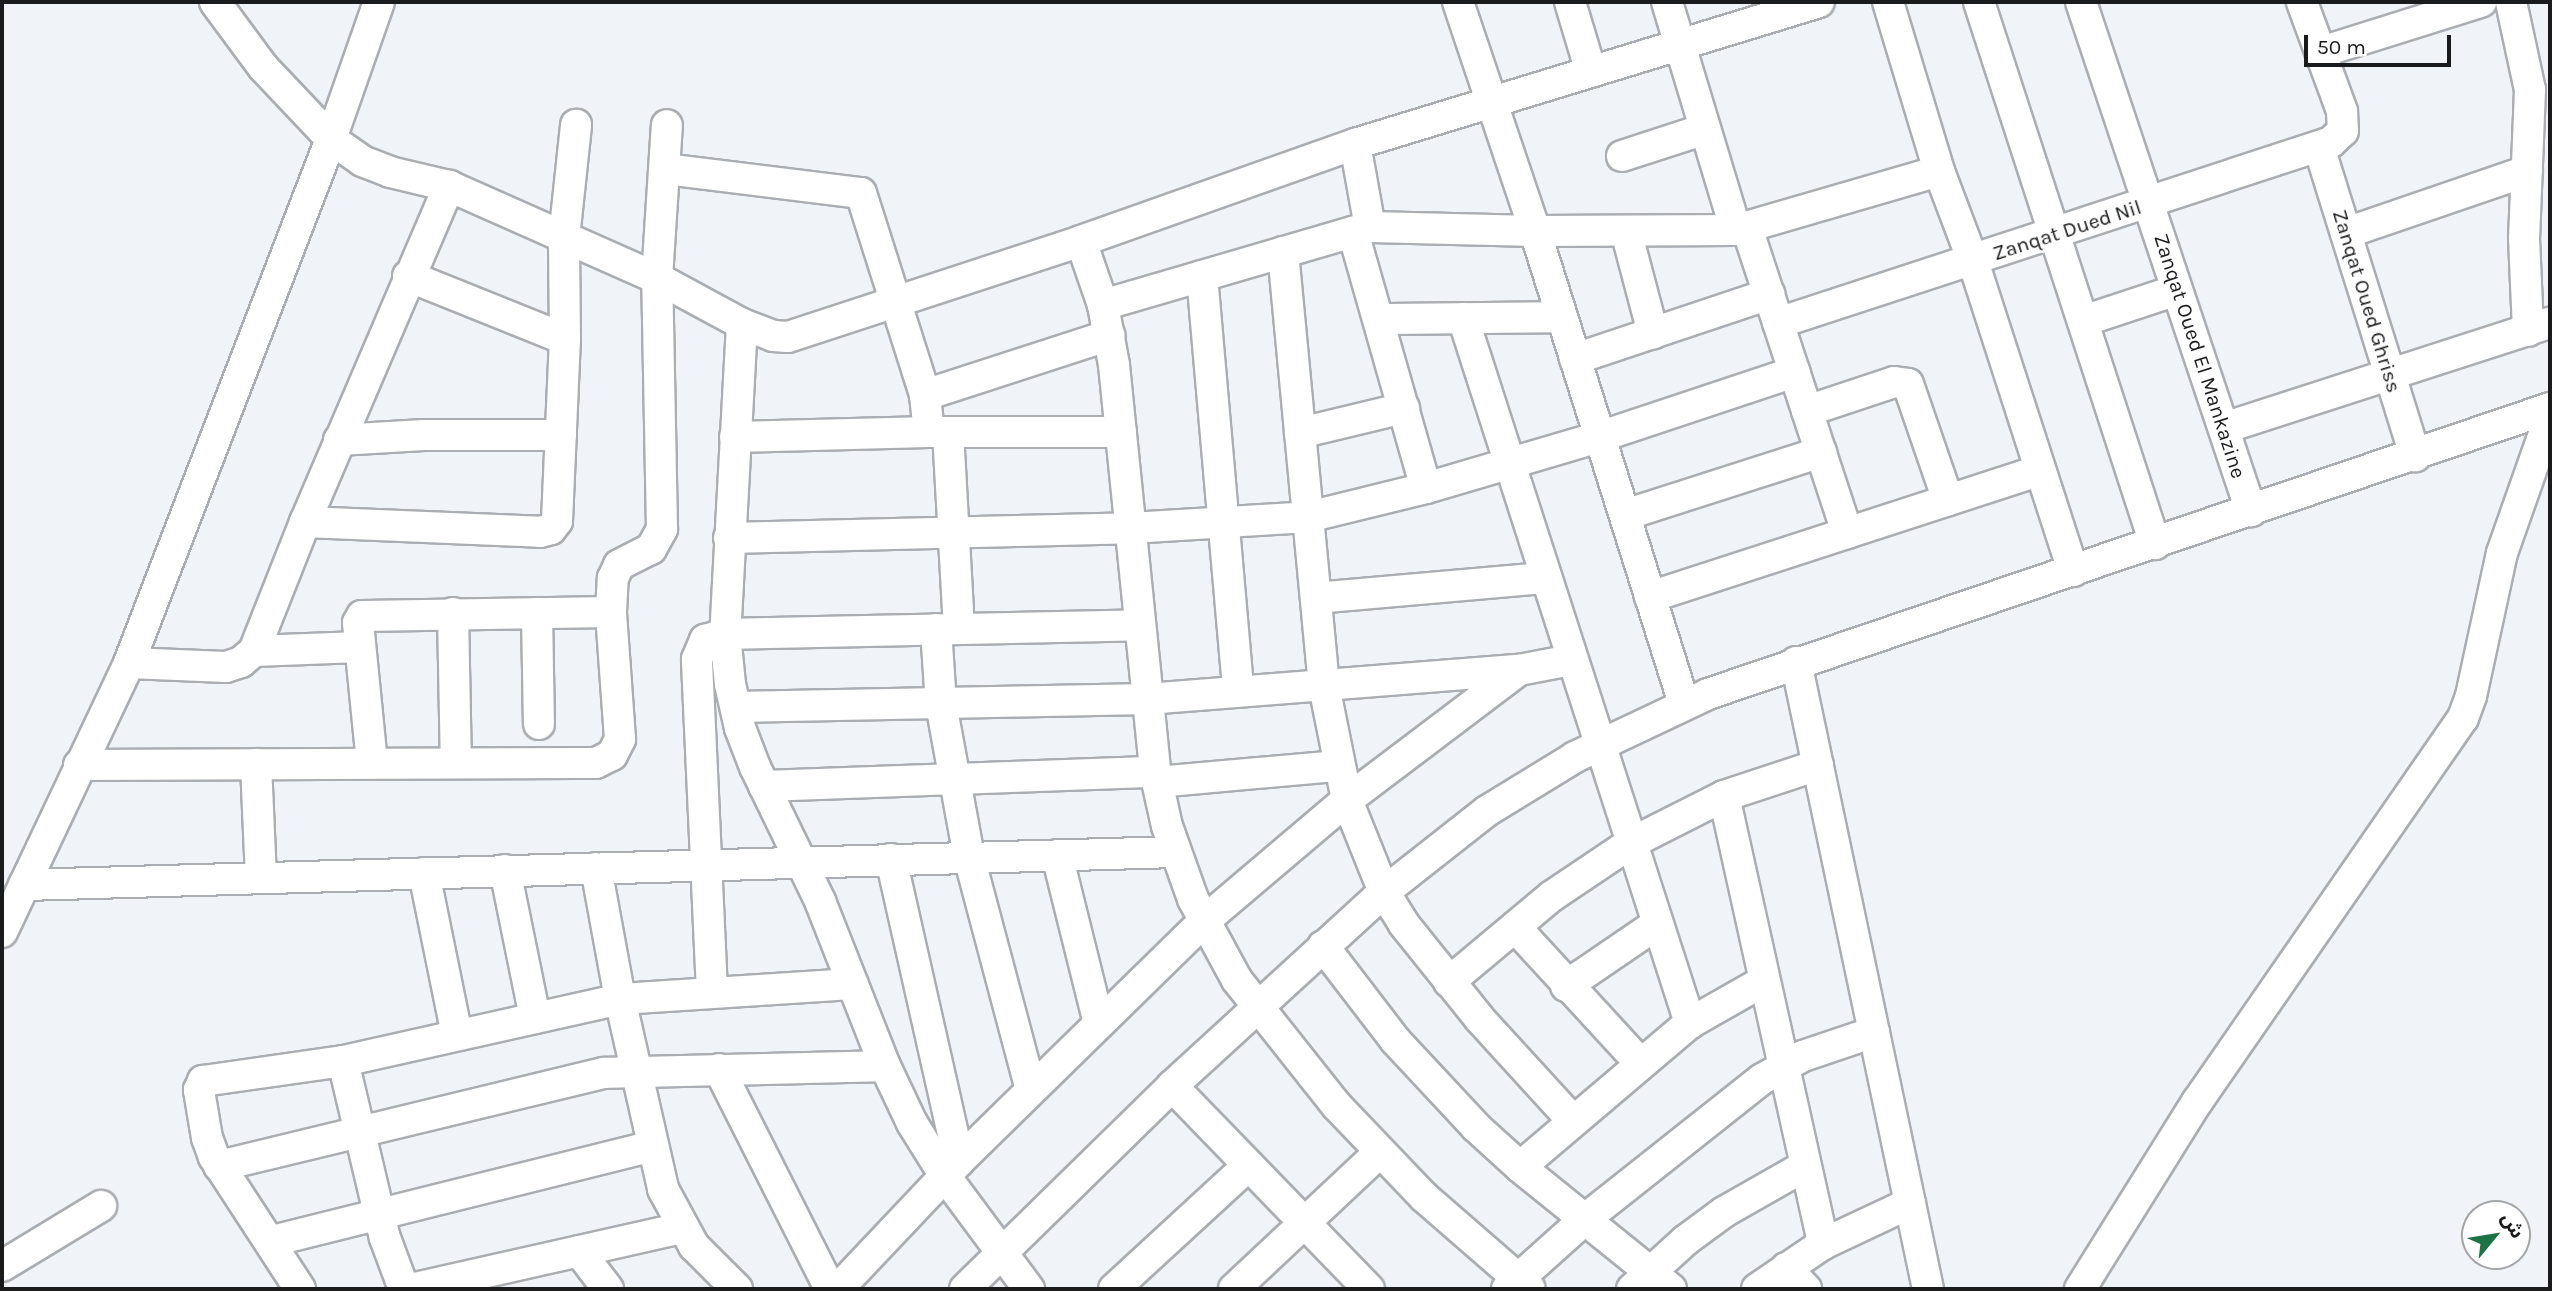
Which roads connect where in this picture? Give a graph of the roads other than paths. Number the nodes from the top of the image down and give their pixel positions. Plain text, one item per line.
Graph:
1 (215, 2) edge
2 (379, 2) edge
3 (1458, 2) edge
4 (1570, 2) edge
5 (1667, 2) edge
6 (1819, 2) edge
7 (1888, 2) edge
8 (1979, 2) edge
9 (2081, 2) edge
10 (2302, 2) edge
11 (2511, 2) edge
12 (2474, 4) edge
13 (1787, 6) edge
14 (1679, 45) junction
15 (2321, 52) junction
16 (1591, 72) junction
17 (1492, 102) junction
18 (576, 125) dead end
19 (667, 125) dead end
20 (1705, 129) junction
21 (331, 139) junction
22 (1355, 144) junction
23 (2319, 147) junction
24 (1622, 156) dead end
25 (666, 169) junction
26 (1939, 171) junction
27 (2527, 171) junction
28 (449, 186) junction
29 (2149, 203) junction
30 (1362, 229) junction
31 (1741, 229) junction
32 (1535, 231) junction
33 (1626, 231) junction
34 (2346, 233) junction
35 (2054, 234) junction
36 (564, 238) junction
37 (1081, 241) junction
38 (1283, 252) junction
39 (1973, 261) junction
40 (408, 275) junction
41 (1202, 276) junction
42 (657, 278) junction
43 (2177, 290) junction
44 (1769, 294) junction
45 (897, 299) junction
46 (1103, 304) junction
47 (1562, 317) junction
48 (1463, 318) junction
49 (1379, 319) junction
50 (2082, 321) junction
51 (1778, 323) junction
52 (742, 324) junction
53 (2539, 327) edge
54 (1653, 333) junction
55 (1110, 335) junction
56 (565, 339) junction
57 (1575, 359) junction
58 (1794, 372) junction
59 (2390, 376) junction
60 (925, 395) junction
61 (1404, 408) junction
62 (2550, 408) edge
63 (1807, 411) junction
64 (2550, 417) edge
65 (2224, 428) junction
66 (938, 432) junction
67 (1121, 432) junction
68 (1300, 433) junction
69 (561, 435) junction
70 (735, 437) junction
71 (1600, 437) junction
72 (339, 440) junction
73 (1821, 452) junction
74 (2414, 456) junction
75 (1509, 463) junction
76 (2040, 470) junction
77 (1426, 488) junction
78 (1948, 499) junction
79 (2251, 512) junction
80 (1625, 516) junction
81 (1308, 517) junction
82 (305, 522) junction
83 (1224, 522) junction
84 (1130, 528) junction
85 (954, 532) junction
86 (1847, 533) junction
87 (729, 538) junction
88 (2155, 544) junction
89 (2073, 571) junction
90 (1546, 578) junction
91 (1650, 597) junction
92 (1316, 598) junction
93 (611, 612) junction
94 (453, 613) junction
95 (537, 613) junction
96 (1140, 625) junction
97 (947, 629) junction
98 (725, 634) junction
99 (360, 647) junction
100 (254, 651) junction
101 (1572, 660) junction
102 (1797, 662) junction
103 (129, 663) junction
104 (1519, 670) junction
105 (1324, 686) junction
106 (1238, 691) junction
107 (1147, 699) junction
108 (941, 704) junction
109 (1684, 704) junction
110 (736, 707) junction
111 (539, 724) dead end
112 (1598, 745) junction
113 (372, 763) junction
114 (456, 763) junction
115 (256, 764) junction
116 (79, 765) junction
117 (1818, 765) junction
118 (1338, 766) junction
119 (1156, 777) junction
120 (955, 779) junction
121 (764, 786) junction
122 (1724, 796) junction
123 (1347, 800) junction
124 (1631, 843) junction
125 (1175, 852) junction
126 (1057, 855) junction
127 (969, 858) junction
128 (891, 859) junction
129 (802, 862) junction
130 (706, 864) junction
131 (596, 868) junction
132 (505, 870) junction
133 (424, 873) junction
134 (261, 878) junction
135 (23, 884) junction
136 (1384, 892) junction
137 (4, 920) edge
138 (1203, 922) junction
139 (1657, 925) junction
140 (1515, 927) junction
141 (1323, 946) junction
142 (1764, 981) junction
143 (1449, 982) junction
144 (853, 984) junction
145 (1566, 986) junction
146 (712, 992) junction
147 (620, 999) junction
148 (1257, 1007) junction
149 (535, 1018) junction
150 (1100, 1023) junction
151 (1690, 1023) junction
152 (1874, 1031) junction
153 (457, 1035) junction
154 (343, 1061) junction
155 (1640, 1063) junction
156 (885, 1066) junction
157 (1783, 1066) junction
158 (719, 1069) junction
159 (635, 1071) junction
160 (1172, 1086) junction
161 (1031, 1090) junction
162 (1573, 1121) junction
163 (360, 1130) junction
164 (652, 1146) junction
165 (1380, 1152) junction
166 (1249, 1165) junction
167 (219, 1166) junction
168 (1805, 1166) junction
169 (1520, 1167) junction
170 (952, 1168) junction
171 (1910, 1203) junction
172 (101, 1206) dead end
173 (379, 1213) junction
174 (1584, 1220) junction
175 (1305, 1223) junction
176 (682, 1228) junction
177 (272, 1241) junction
178 (1824, 1244) junction
179 (579, 1251) junction
180 (1000, 1252) junction
181 (2, 1266) edge
182 (1786, 1268) junction
183 (2, 1279) edge
184 (499, 1280) edge
185 (1651, 1283) edge
186 (1519, 1286) edge
187 (1361, 1287) edge
188 (7, 1289) edge
189 (300, 1289) edge
190 (404, 1289) edge
191 (411, 1289) edge
192 (608, 1289) edge
193 (737, 1289) edge
194 (830, 1289) edge
195 (838, 1289) edge
196 (965, 1289) edge
197 (1029, 1289) edge
198 (1114, 1289) edge
199 (1234, 1289) edge
200 (1757, 1289) edge
201 (1806, 1289) edge
202 (1928, 1289) edge
203 (2080, 1289) edge

1 - 21 street
2 - 21 street
3 - 17 street
4 - 16 street
5 - 14 street
6 - 13 street
7 - 26 street
8 - 35 street
9 - 29 street, Zanqat Oued El Mankazine
10 - 15 street
11 - 27 street
12 - 15 street
13 - 14 street
14 - 16 street
14 - 20 street
15 - 23 street, Zanqat Dued Nil
16 - 17 street
17 - 22 street
17 - 32 street
18 - 36 street
19 - 25 street
20 - 24 street
20 - 31 street
21 - 28 street
21 - 103 street
22 - 30 street
22 - 37 street
23 - 29 street, Zanqat Dued Nil
23 - 34 street, Zanqat Oued Ghriss
25 - 42 street
25 - 45 street
26 - 31 street
26 - 39 street
27 - 34 street
27 - 53 street
28 - 36 street
28 - 40 street
29 - 35 street, Zanqat Dued Nil
29 - 43 street, Zanqat Oued El Mankazine
30 - 32 street
30 - 38 street
30 - 49 street
31 - 33 street
31 - 44 street
32 - 33 street
32 - 47 street
33 - 54 street
34 - 59 street, Zanqat Oued Ghriss
35 - 39 street, Zanqat Dued Nil
35 - 50 street
36 - 42 street
36 - 56 street
37 - 45 street
37 - 46 street
38 - 41 street
38 - 68 street
39 - 51 street, Zanqat Dued Nil
39 - 76 street
40 - 56 street
40 - 72 street
41 - 46 street
41 - 83 street
42 - 52 street
42 - 93 street
43 - 50 street
43 - 65 street, Zanqat Oued El Mankazine
44 - 51 street
44 - 54 street
45 - 52 street
45 - 60 street
46 - 55 street
47 - 48 street
47 - 57 street
48 - 49 street
48 - 75 street
49 - 61 street
50 - 88 street
51 - 58 street
52 - 70 street
53 - 59 street
54 - 57 street
55 - 60 street
55 - 67 street
56 - 69 street
57 - 71 street
58 - 63 street
58 - 71 street
59 - 65 street
59 - 74 street, Zanqat Oued Ghriss
60 - 66 street
61 - 68 street
61 - 77 street
62 - 74 street
63 - 73 street
63 - 78 street
64 - 203 street
65 - 79 street, Zanqat Oued El Mankazine
66 - 67 street
66 - 70 street
66 - 85 street
67 - 84 street
68 - 81 street
69 - 72 street
69 - 82 street
70 - 87 street
71 - 75 street
71 - 80 street
72 - 82 street
73 - 80 street
73 - 86 street
74 - 79 street
75 - 77 street
75 - 90 street
76 - 78 street
76 - 89 street
77 - 81 street
78 - 86 street
79 - 88 street
80 - 91 street
81 - 83 street
81 - 92 street
82 - 100 street
83 - 84 street
83 - 106 street
84 - 85 street
84 - 96 street
85 - 87 street
85 - 97 street
86 - 91 street
87 - 98 street
88 - 89 street
89 - 102 street
90 - 92 street
90 - 101 street
91 - 109 street
92 - 105 street
93 - 95 street
93 - 114 street
94 - 95 street
94 - 99 street
94 - 114 street
95 - 111 street
96 - 97 street
96 - 107 street
97 - 98 street
97 - 108 street
98 - 110 street
98 - 130 street
99 - 100 street
99 - 113 street
100 - 103 street
101 - 104 street
101 - 112 street
102 - 109 street
102 - 117 street
103 - 116 street
104 - 105 street
104 - 123 street
105 - 106 street
105 - 118 street
106 - 107 street
107 - 108 street
107 - 119 street
108 - 110 street
108 - 120 street
109 - 112 street
110 - 121 street
112 - 124 street
112 - 136 street
113 - 114 street
113 - 115 street
115 - 116 street
115 - 134 street
116 - 135 street
117 - 122 street
117 - 152 street
118 - 119 street
118 - 123 street
119 - 120 street
119 - 125 street
120 - 121 street
120 - 127 street
121 - 129 street
122 - 124 street
122 - 142 street
123 - 136 street
123 - 138 street
124 - 139 street
124 - 140 street
125 - 126 street
125 - 138 street
126 - 127 street
126 - 150 street
127 - 128 street
127 - 161 street
128 - 129 street
128 - 170 street
129 - 130 street
129 - 144 street
130 - 131 street
130 - 146 street
131 - 132 street
131 - 147 street
132 - 133 street
132 - 149 street
133 - 134 street
133 - 153 street
134 - 135 street
135 - 137 street
136 - 141 street
136 - 143 street
138 - 148 street
138 - 150 street
139 - 145 street
139 - 151 street
140 - 143 street
140 - 145 street
141 - 148 street
141 - 169 street
142 - 151 street
142 - 157 street
143 - 162 street
144 - 146 street
144 - 156 street
145 - 155 street
146 - 147 street
147 - 149 street
147 - 159 street
148 - 160 street
148 - 165 street
149 - 153 street
150 - 161 street
151 - 155 street
152 - 157 street
152 - 171 street
153 - 154 street
154 - 163 street
154 - 167 street
155 - 162 street
156 - 158 street
156 - 170 street
157 - 168 street
157 - 174 street
158 - 159 street
158 - 194 street
159 - 163 street
159 - 164 street
160 - 166 street
160 - 180 street
161 - 170 street
162 - 169 street
163 - 167 street
163 - 173 street
164 - 173 street
164 - 176 street
165 - 175 street
165 - 186 street
166 - 175 street
166 - 198 street
167 - 177 street
168 - 178 street
168 - 185 street
169 - 174 street
170 - 180 street
170 - 195 street
171 - 178 street
171 - 202 street
172 - 181 street
173 - 177 street
173 - 190 street
174 - 185 street
174 - 186 street
175 - 187 street
175 - 199 street
176 - 179 street
176 - 193 street
177 - 189 street
178 - 182 street
179 - 184 street
179 - 192 street
180 - 196 street
180 - 197 street
182 - 200 street
182 - 201 street
183 - 188 street
184 - 191 street

